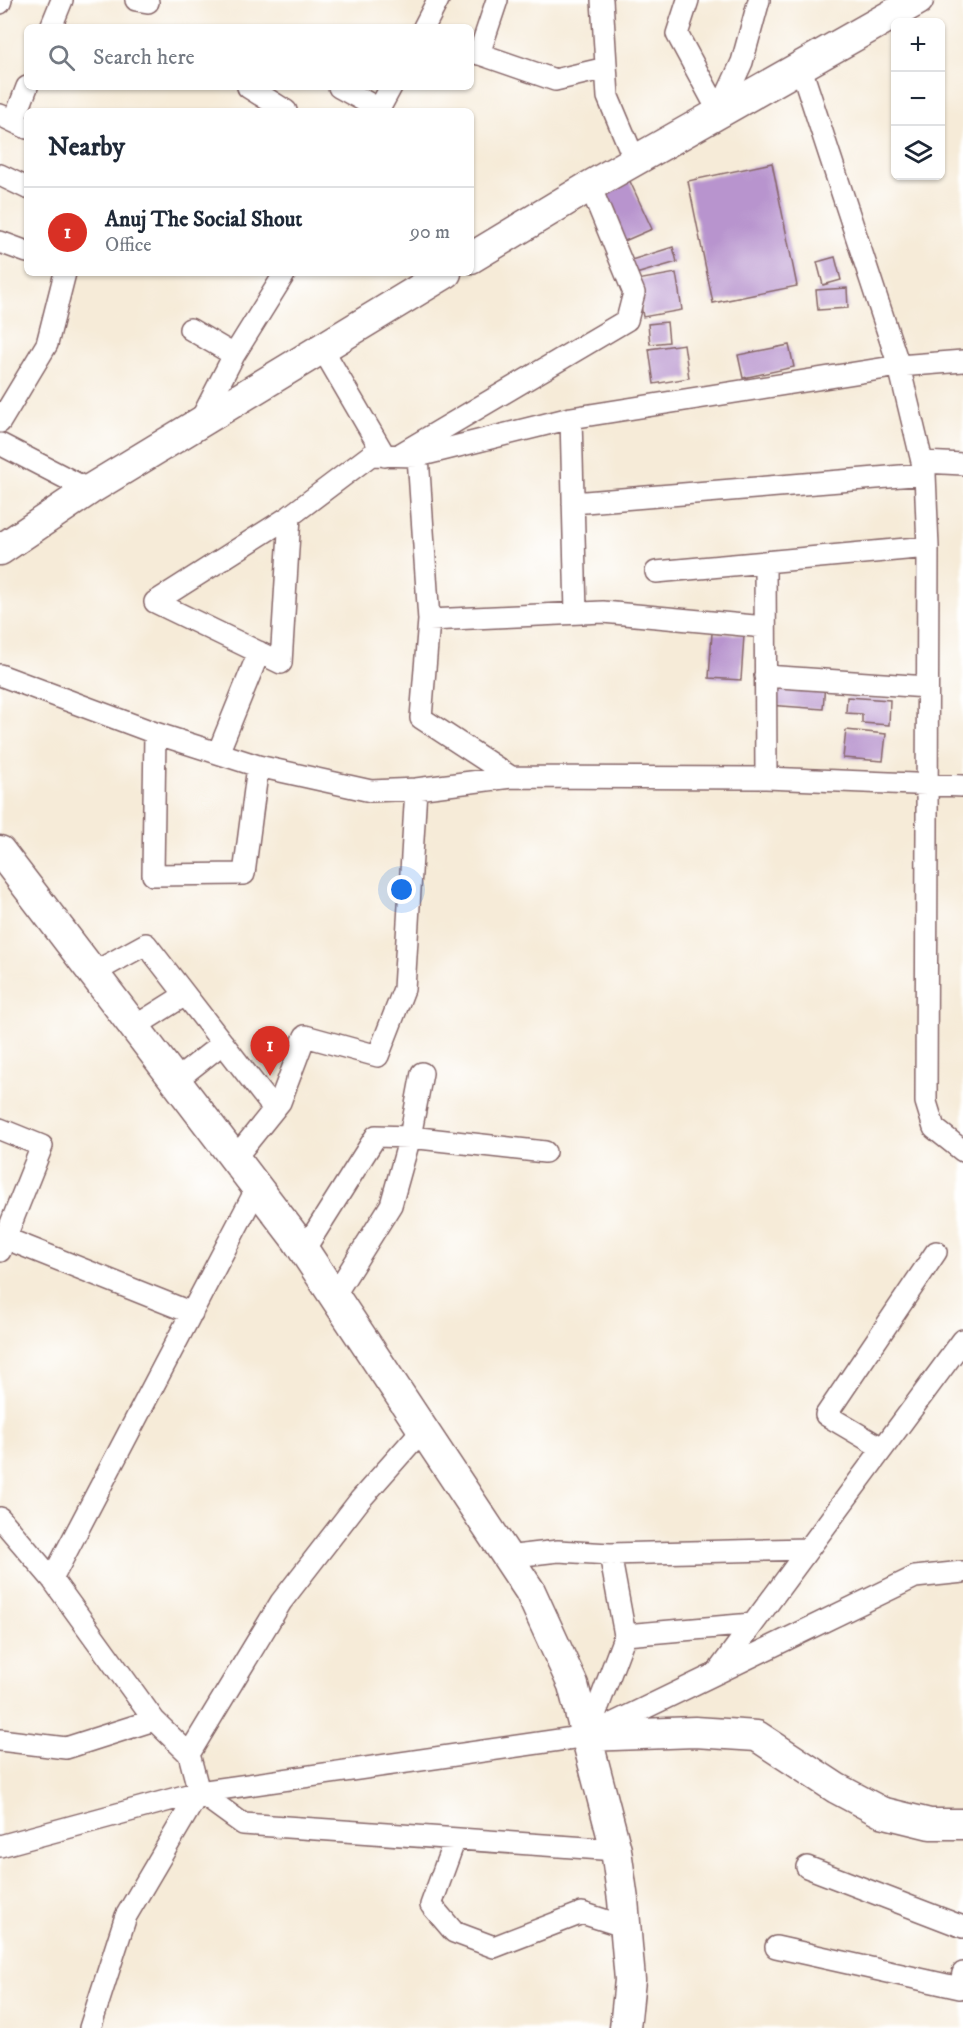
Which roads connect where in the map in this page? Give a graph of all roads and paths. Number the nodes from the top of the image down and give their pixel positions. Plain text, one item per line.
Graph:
1 (62, 0) edge
2 (438, 0) edge
3 (497, 0) edge
4 (602, 0) edge
5 (687, 0) edge
6 (759, 0) edge
7 (918, 0) edge
8 (52, 24) edge
9 (426, 24) edge
10 (475, 52) edge
11 (800, 65) junction
12 (606, 68) junction
13 (26, 90) edge
14 (253, 90) edge
15 (344, 90) edge
16 (389, 90) edge
17 (281, 108) edge
18 (375, 108) edge
19 (379, 108) edge
20 (719, 112) junction
21 (10, 124) edge
22 (635, 161) junction
23 (0, 175) edge
24 (590, 186) junction
25 (24, 187) edge
26 (0, 242) edge
27 (24, 251) edge
28 (474, 256) edge
29 (63, 276) edge
30 (283, 276) edge
31 (441, 276) edge
32 (190, 329) dead end
33 (322, 348) junction
34 (234, 355) junction
35 (963, 361) edge
36 (899, 366) junction
37 (571, 418) junction
38 (0, 422) edge
39 (199, 423) junction
40 (0, 444) edge
41 (400, 456) junction
42 (963, 464) edge
43 (924, 468) junction
44 (89, 490) junction
45 (573, 503) junction
46 (290, 516) junction
47 (928, 547) junction
48 (0, 550) edge
49 (765, 562) junction
50 (656, 572) dead end
51 (576, 614) junction
52 (429, 620) junction
53 (765, 627) junction
54 (259, 652) junction
55 (0, 675) edge
56 (765, 676) junction
57 (927, 687) junction
58 (155, 733) junction
59 (218, 753) junction
60 (258, 766) junction
61 (511, 777) junction
62 (766, 778) junction
63 (927, 783) junction
64 (963, 786) edge
65 (416, 789) junction
66 (0, 851) edge
67 (93, 973) junction
68 (186, 995) junction
69 (134, 1027) junction
70 (223, 1043) junction
71 (422, 1073) dead end
72 (175, 1081) junction
73 (274, 1109) junction
74 (0, 1129) edge
75 (410, 1137) junction
76 (962, 1148) edge
77 (545, 1152) dead end
78 (235, 1158) junction
79 (257, 1188) junction
80 (3, 1245) edge
81 (304, 1250) junction
82 (936, 1252) dead end
83 (334, 1296) junction
84 (192, 1313) junction
85 (963, 1340) edge
86 (422, 1430) junction
87 (882, 1448) junction
88 (0, 1518) edge
89 (807, 1549) junction
90 (610, 1554) junction
91 (506, 1557) junction
92 (963, 1572) edge
93 (52, 1579) junction
94 (752, 1624) junction
95 (625, 1635) junction
96 (716, 1673) junction
97 (154, 1720) junction
98 (586, 1736) junction
99 (0, 1740) edge
100 (189, 1754) junction
101 (198, 1792) junction
102 (963, 1824) edge
103 (455, 1839) junction
104 (0, 1846) edge
105 (616, 1850) junction
106 (807, 1867) dead end
107 (626, 1927) junction
108 (963, 1927) edge
109 (776, 1947) dead end
110 (963, 1973) edge
111 (90, 2028) edge
112 (625, 2028) edge

1 - 8 street
2 - 9 street
3 - 10 street
4 - 12 street
5 - 20 street
6 - 20 street
7 - 11 street
10 - 12 street
11 - 20 street
11 - 36 street
12 - 22 street
13 - 21 street
14 - 17 street
15 - 18 street
16 - 19 street
20 - 22 street
22 - 24 street
23 - 25 street
24 - 28 street
24 - 41 street
26 - 27 street
29 - 38 street
30 - 34 street
31 - 33 street
32 - 34 street
33 - 39 street
33 - 41 street
34 - 39 street
35 - 36 street
36 - 37 street
36 - 43 street
37 - 41 street
37 - 45 street
39 - 44 street
40 - 44 street
41 - 46 street
41 - 52 street
42 - 43 street
43 - 45 street
43 - 47 street
44 - 48 street
45 - 51 street
46 - 54 street
46 - 54 street
47 - 49 street
47 - 57 street
49 - 50 street
49 - 53 street
51 - 52 street
51 - 53 street
52 - 61 street
53 - 56 street
54 - 59 street
55 - 58 street
56 - 57 street
56 - 62 street
57 - 63 street
58 - 59 street
58 - 60 street
59 - 60 street
60 - 65 street
61 - 62 street
61 - 65 street
62 - 63 street
63 - 64 street
63 - 76 street
65 - 73 street
66 - 67 street
67 - 68 street
67 - 69 street
68 - 69 street
68 - 70 street
69 - 72 street
70 - 72 street
70 - 73 street
71 - 75 street
72 - 78 street
73 - 78 street
74 - 80 street
75 - 77 street
75 - 81 street
75 - 83 street
78 - 79 street
79 - 81 street
79 - 84 street
80 - 84 street
81 - 83 street
82 - 87 street
83 - 86 street
84 - 93 street
85 - 87 street
86 - 91 street
86 - 100 street
87 - 89 street
88 - 93 street
89 - 90 street
89 - 94 street
90 - 91 street
90 - 95 street
91 - 98 street
92 - 96 street
93 - 97 street
94 - 95 street
94 - 96 street
95 - 98 street
96 - 98 street
97 - 99 street
97 - 100 street
98 - 101 street
98 - 102 street
98 - 105 street
100 - 101 street
101 - 103 street
101 - 104 street
101 - 111 street
103 - 105 street
103 - 107 street
105 - 107 street
106 - 108 street
107 - 112 street
109 - 110 street

